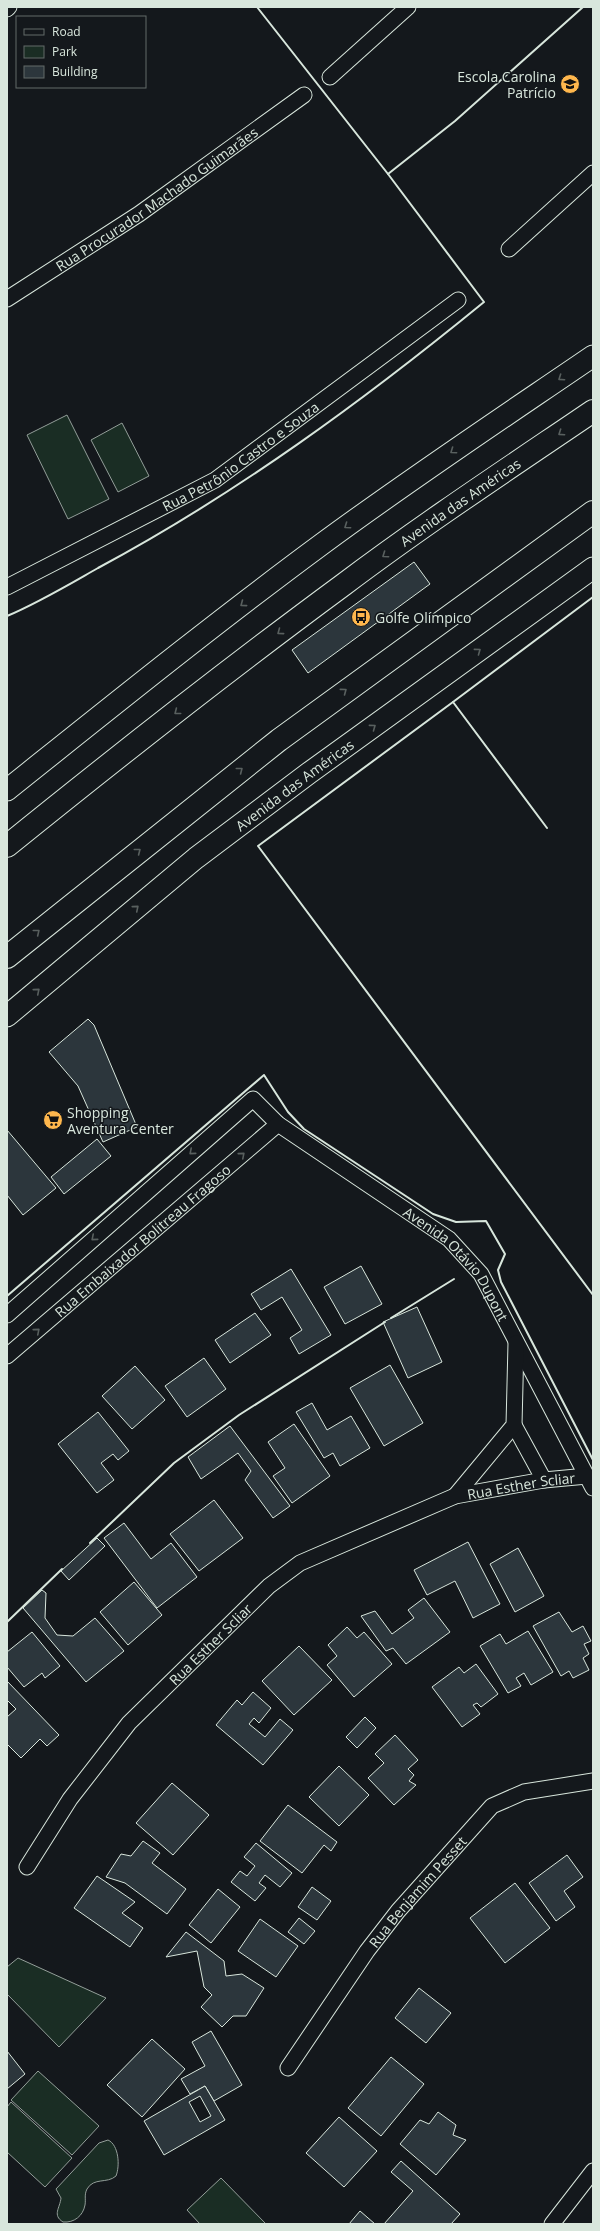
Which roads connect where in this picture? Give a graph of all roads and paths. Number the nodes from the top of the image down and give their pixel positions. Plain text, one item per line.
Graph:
1 (408, 7) edge
2 (330, 77) dead end
3 (304, 95) dead end
4 (593, 173) edge
5 (509, 249) dead end
6 (7, 298) edge
7 (458, 300) dead end
8 (593, 356) edge
9 (593, 411) edge
10 (593, 512) edge
11 (593, 568) edge
12 (7, 587) edge
13 (7, 790) edge
14 (7, 846) edge
15 (7, 957) edge
16 (7, 1016) edge
17 (278, 1124) junction
18 (7, 1315) edge
19 (516, 1340) junction
20 (7, 1356) edge
21 (514, 1425) junction
22 (544, 1480) junction
23 (590, 1482) edge
24 (455, 1496) junction
25 (593, 1781) edge
26 (27, 1867) dead end
27 (288, 2068) dead end
28 (593, 2170) edge
29 (552, 2224) edge

1 - 2 street
3 - 6 street, Rua Procurador Machado Guimarães
4 - 5 street
7 - 12 street, Rua Petrônio Castro e Souza
8 -> 13 main road
9 -> 14 highway, Avenida das Américas
15 -> 10 highway
16 -> 11 main road, Avenida das Américas
17 -> 18 street, Avenida Otávio Dupont
17 - 19 street, Avenida Otávio Dupont
20 -> 17 street, Rua Embaixador Bolitreau Fragoso
19 - 21 street
19 - 23 street, Avenida Otávio Dupont
21 - 22 street
21 - 24 street, Rua Esther Scliar
22 - 23 street, Rua Esther Scliar
22 - 24 street, Rua Esther Scliar
24 - 26 street, Rua Esther Scliar
25 - 27 street, Rua Benjamim Pesset
28 - 29 street

